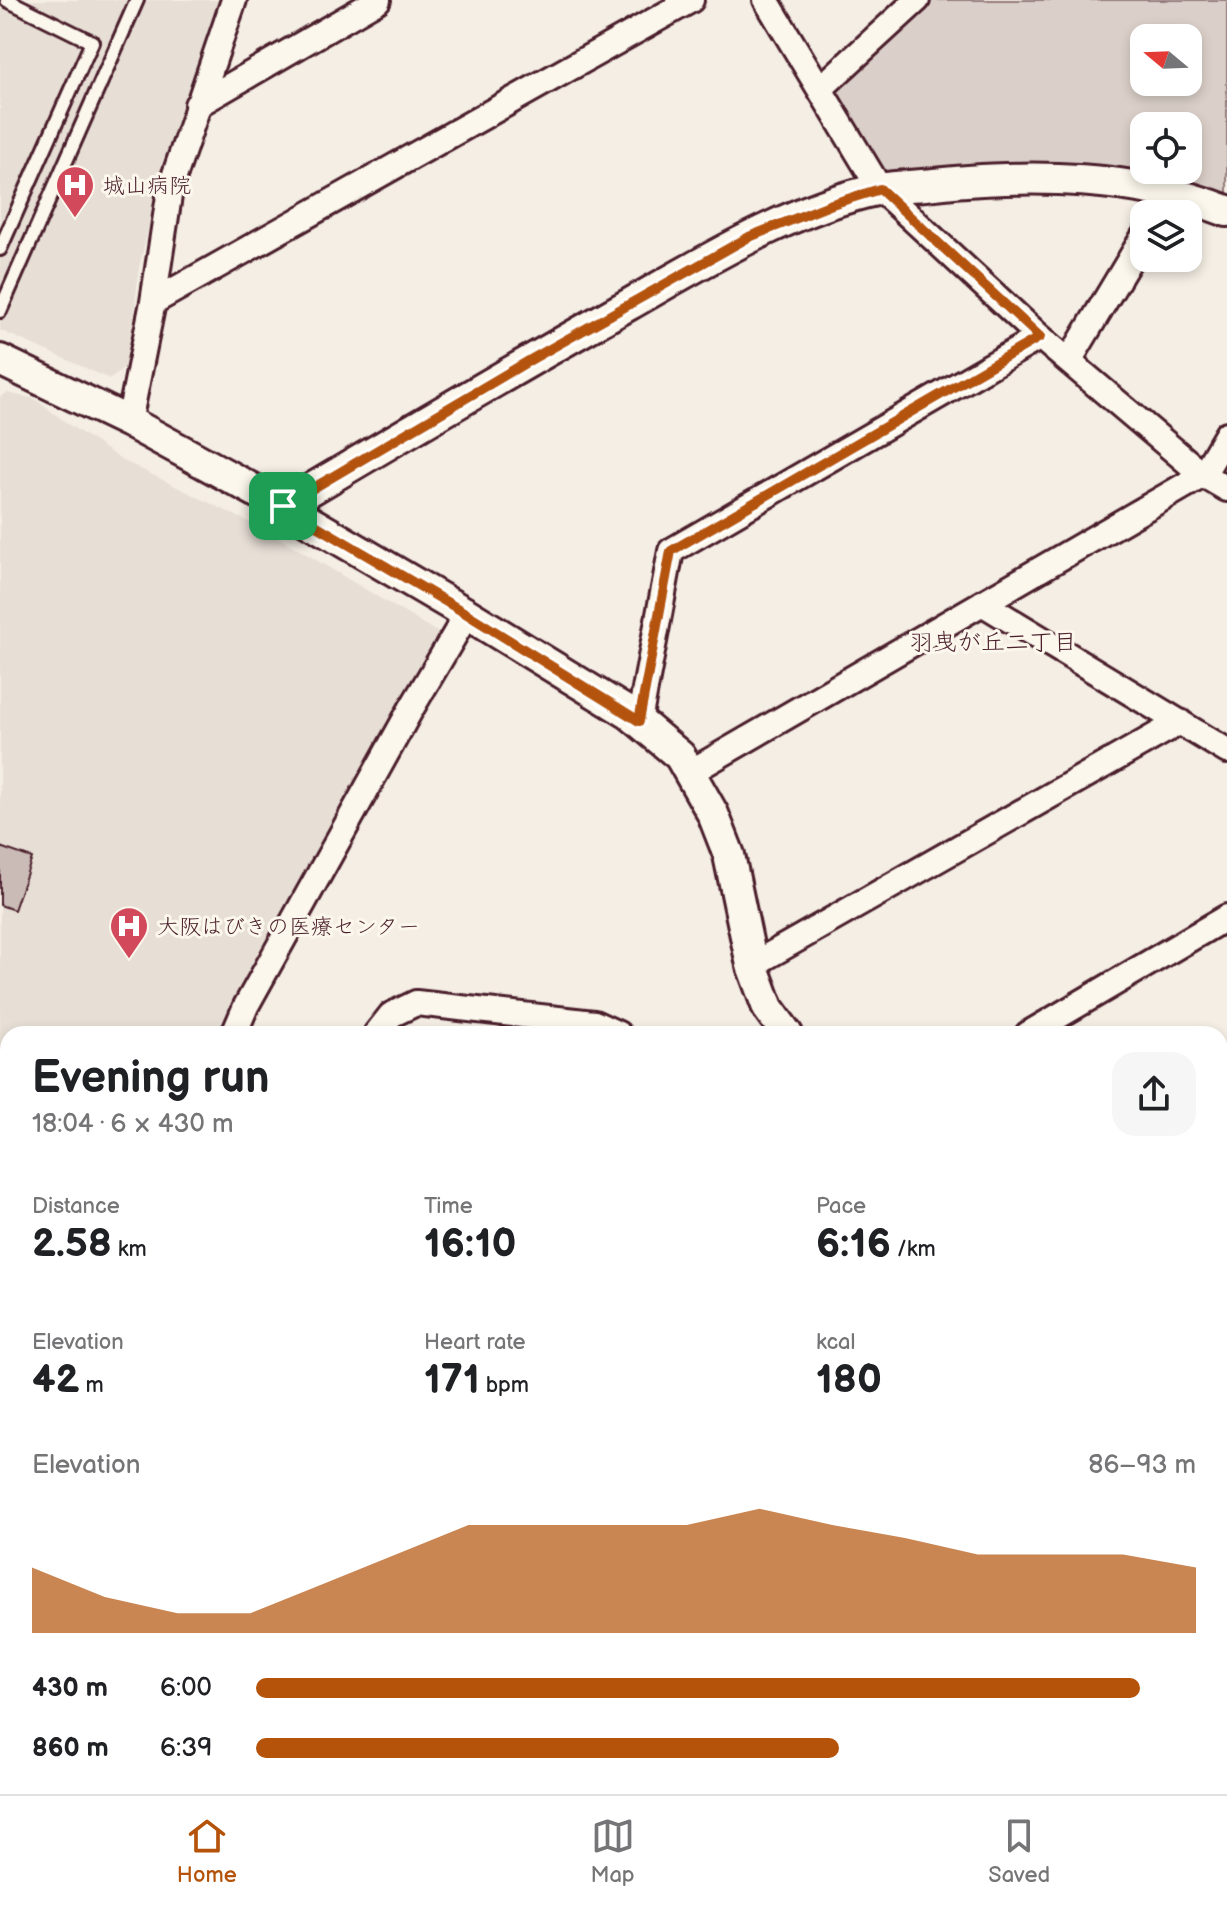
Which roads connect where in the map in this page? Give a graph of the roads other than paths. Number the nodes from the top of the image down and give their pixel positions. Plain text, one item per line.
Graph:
1 (7, 0) edge
2 (137, 0) edge
3 (234, 0) edge
4 (378, 0) edge
5 (691, 0) edge
6 (766, 0) edge
7 (917, 0) edge
8 (821, 88) junction
9 (197, 105) junction
10 (880, 189) junction
11 (1156, 200) edge
12 (1202, 208) edge
13 (1227, 211) edge
14 (0, 249) edge
15 (1130, 259) edge
16 (153, 302) junction
17 (0, 311) edge
18 (1040, 337) junction
19 (0, 360) edge
20 (1069, 361) junction
21 (129, 422) junction
22 (1227, 434) edge
23 (1203, 475) junction
24 (1227, 489) edge
25 (283, 506) junction
26 (982, 603) junction
27 (467, 614) junction
28 (639, 721) junction
29 (1180, 722) junction
30 (1227, 751) edge
31 (689, 773) junction
32 (1227, 917) edge
33 (752, 965) junction
34 (237, 1026) edge
35 (382, 1026) edge
36 (601, 1026) edge
37 (781, 1026) edge
38 (1042, 1026) edge

1 - 14 lane
2 - 17 lane
3 - 9 street
4 - 9 street
5 - 16 street
6 - 8 street
7 - 8 street
8 - 10 street
9 - 16 street
10 - 11 street
10 - 18 street
10 - 25 street
12 - 13 street
15 - 20 street
16 - 21 street
18 - 20 street
18 - 28 street
19 - 21 street
20 - 23 street
21 - 25 street
22 - 23 street
23 - 24 street
23 - 26 street
25 - 27 street
26 - 29 street
26 - 31 street
27 - 28 street
27 - 34 street
28 - 31 street
29 - 30 street
29 - 33 street
31 - 33 street
32 - 38 street
33 - 37 street
35 - 36 street

